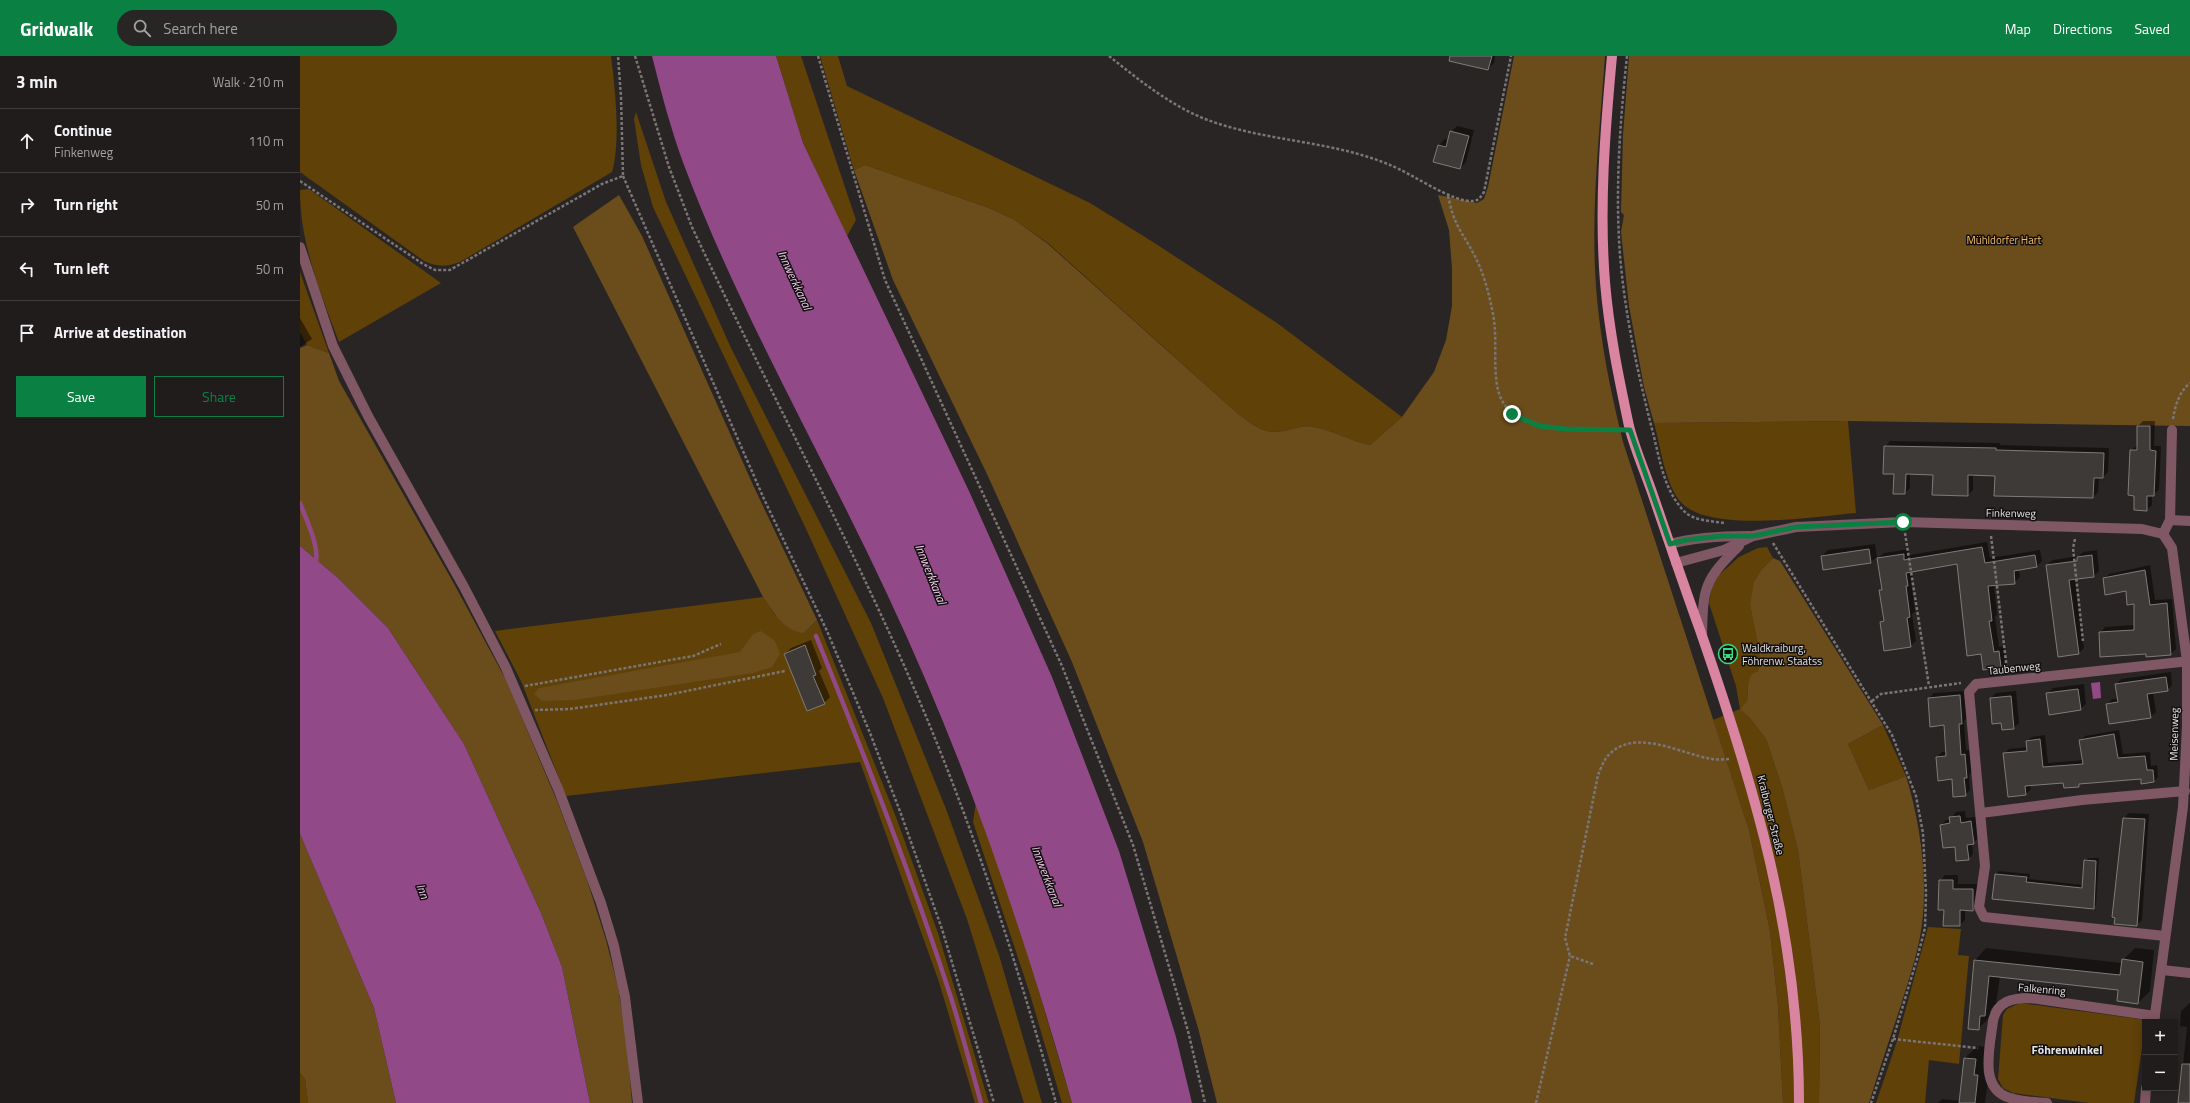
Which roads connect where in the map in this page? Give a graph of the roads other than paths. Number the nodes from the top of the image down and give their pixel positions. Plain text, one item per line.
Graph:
1 (1612, 56) edge
2 (300, 247) edge
3 (2172, 430) road end
4 (2170, 520) junction
5 (2190, 521) edge
6 (2162, 534) junction
7 (1753, 536) junction
8 (1744, 541) junction
9 (1670, 544) junction
10 (1676, 563) junction
11 (1702, 637) junction
12 (2188, 661) edge
13 (2185, 791) junction
14 (2187, 807) edge
15 (1981, 813) junction
16 (2166, 936) junction
17 (2162, 970) junction
18 (2190, 973) edge
19 (2154, 1019) edge
20 (2146, 1091) edge
21 (638, 1103) edge
22 (1799, 1103) edge
23 (2047, 1103) edge
24 (2144, 1103) edge

1 - 9 main road, Kraiburger Straße
2 - 21 street
3 - 4 street
4 - 5 street
4 - 6 street
6 - 7 street, Finkenweg
6 - 12 street, Meisenweg
7 - 8 street, Finkenweg
7 - 9 street, Finkenweg
8 - 10 street, Finkenweg
8 - 11 street, Finkenweg
9 - 10 main road, Kraiburger Straße
10 - 11 main road, Kraiburger Straße
11 - 22 main road, Kraiburger Straße
12 - 13 street, Meisenweg
12 - 15 street, Taubenweg
13 - 14 street, Meisenweg
13 - 15 street
14 - 16 street, Meisenweg
15 - 16 street
16 - 17 street, Meisenweg
17 - 18 street
17 - 19 street, Meisenweg
19 - 23 street, Falkenring
20 - 24 street

